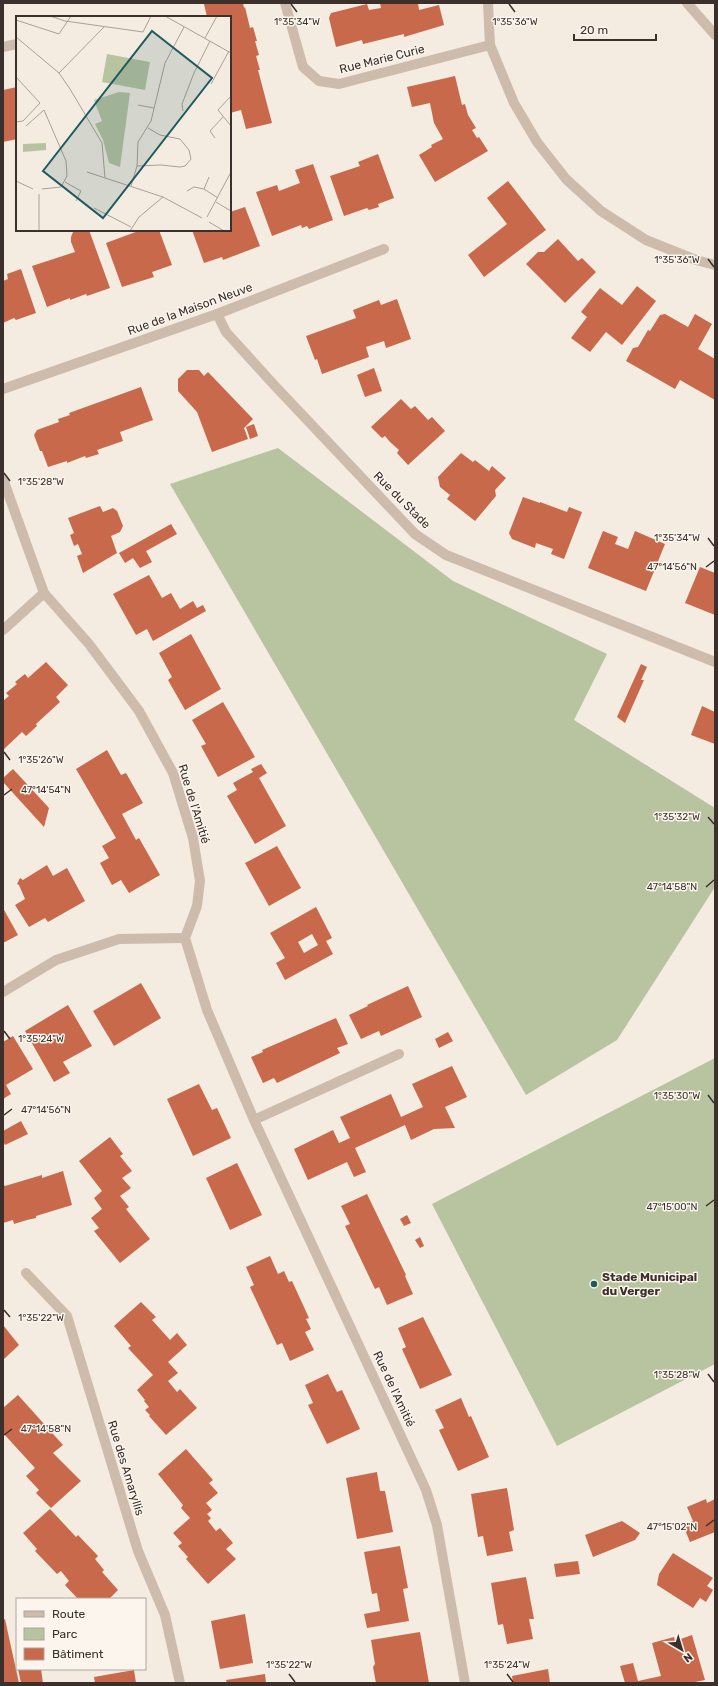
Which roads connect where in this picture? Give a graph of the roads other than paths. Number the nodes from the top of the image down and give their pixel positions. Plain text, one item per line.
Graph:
1 (286, 3) edge
2 (488, 3) edge
3 (686, 3) edge
4 (715, 35) edge
5 (16, 44) edge
6 (490, 45) junction
7 (3, 47) edge
8 (384, 249) dead end
9 (715, 265) edge
10 (218, 314) junction
11 (3, 389) edge
12 (3, 479) edge
13 (44, 593) junction
14 (3, 630) edge
15 (715, 662) edge
16 (185, 938) junction
17 (3, 992) edge
18 (399, 1054) dead end
19 (254, 1120) junction
20 (26, 1273) dead end
21 (180, 1683) edge
22 (466, 1683) edge

1 - 6 street, Rue Marie Curie
2 - 6 street
3 - 4 street
5 - 7 street
6 - 9 street
8 - 10 street, Rue de la Maison Neuve
10 - 11 street, Rue de la Maison Neuve
10 - 15 street, Rue du Stade
12 - 13 street, Rue de l'Amitié
13 - 14 street
13 - 16 street, Rue de l'Amitié
16 - 17 street
16 - 19 street, Rue de l'Amitié
18 - 19 street
19 - 22 street, Rue de l'Amitié
20 - 21 street, Rue des Amaryllis

